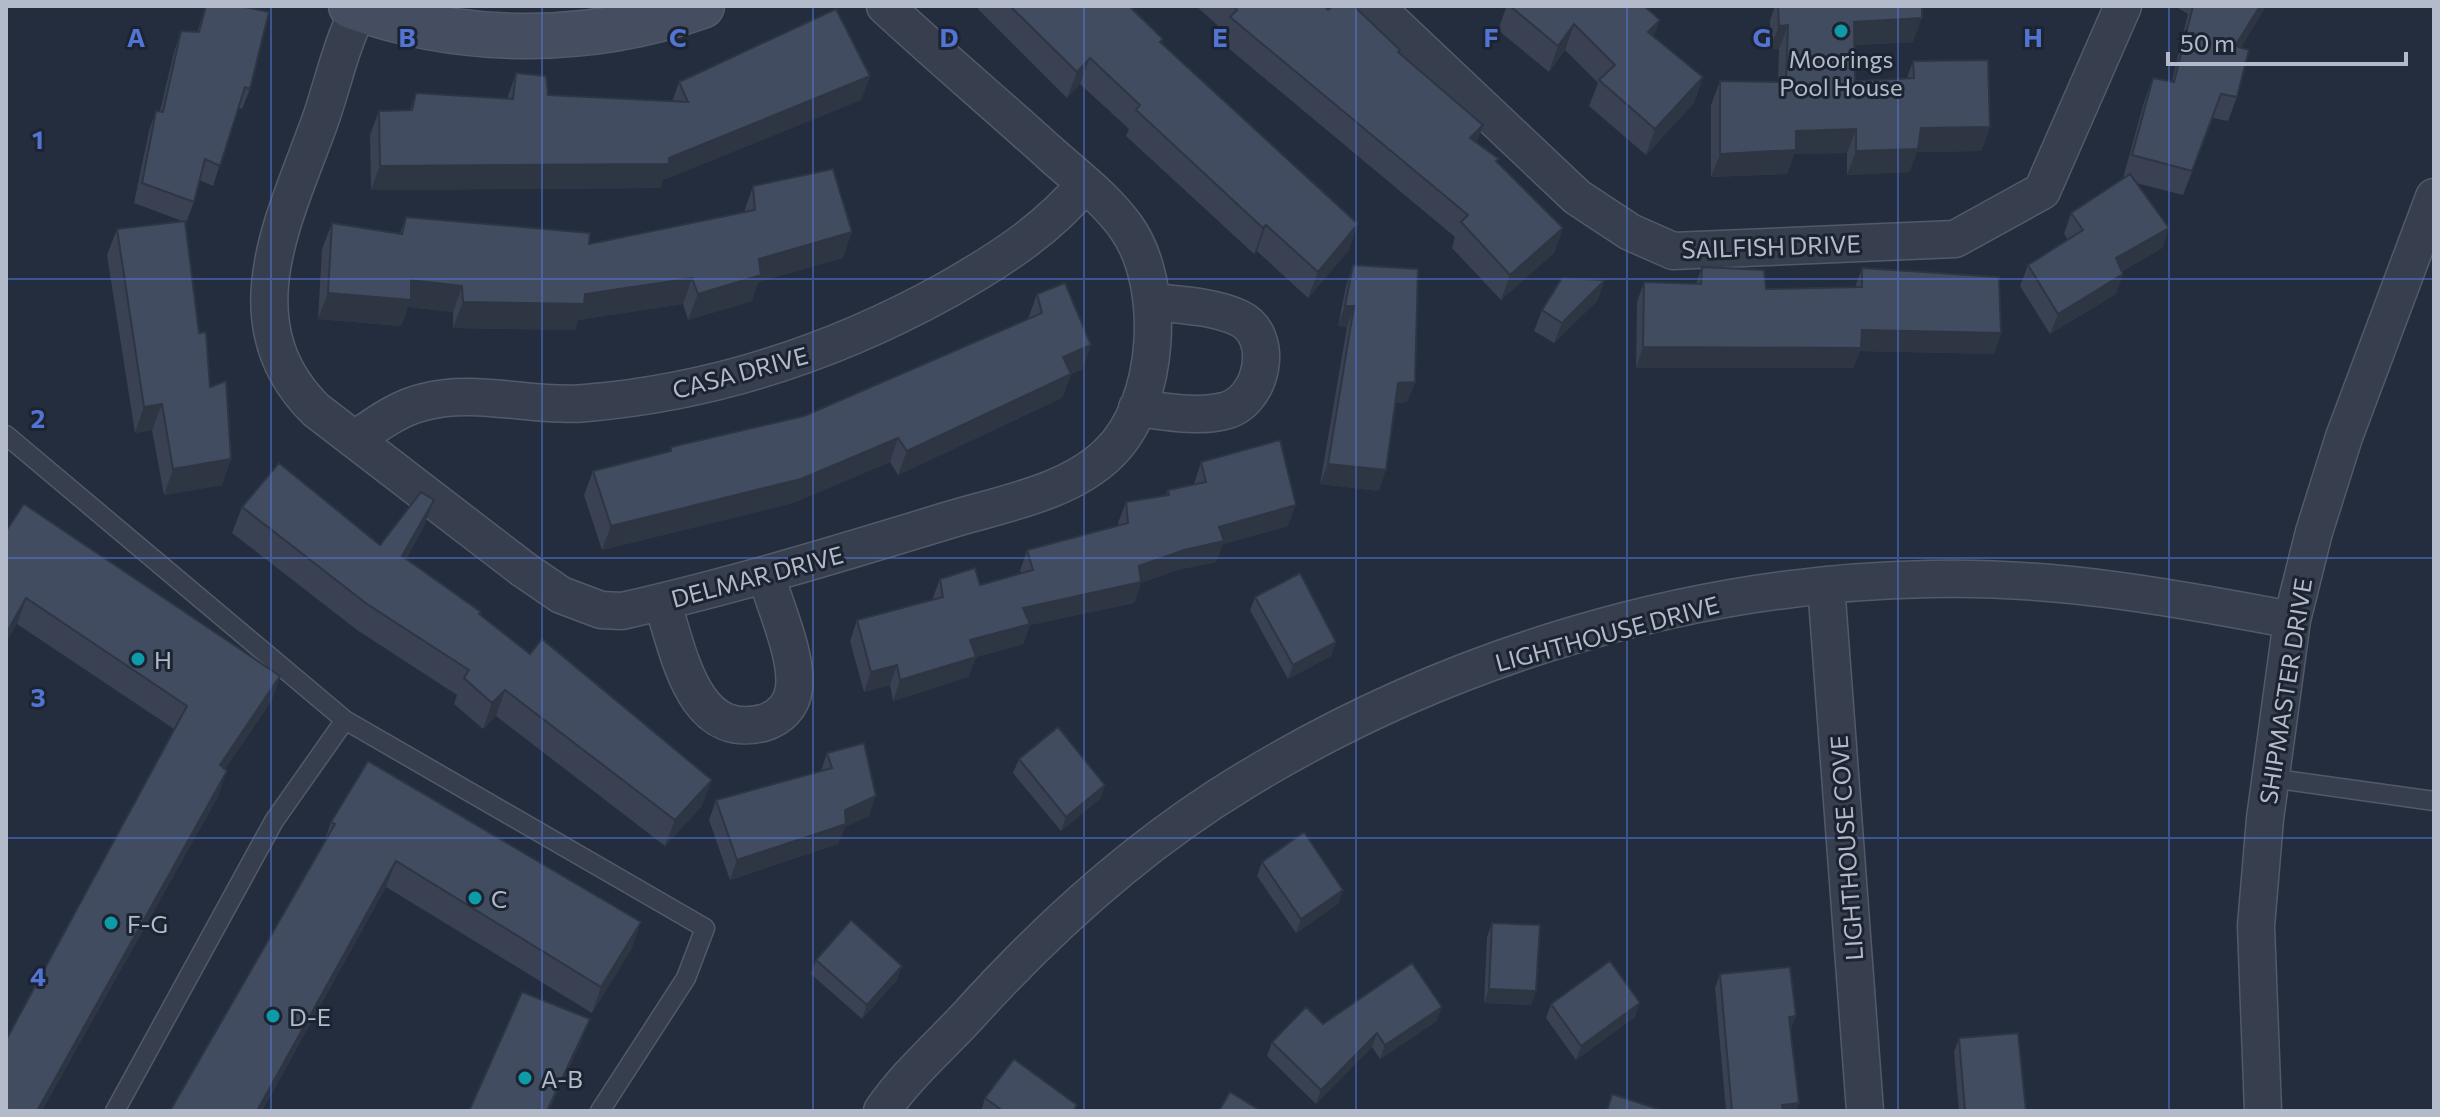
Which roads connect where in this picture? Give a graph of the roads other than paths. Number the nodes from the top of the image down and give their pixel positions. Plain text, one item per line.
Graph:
1 (702, 6) edge
2 (885, 6) edge
3 (1376, 6) edge
4 (2123, 6) edge
5 (357, 7) edge
6 (1085, 184) junction
7 (2434, 197) edge
8 (1153, 302) junction
9 (1137, 408) junction
10 (6, 435) edge
11 (355, 439) junction
12 (766, 575) junction
13 (1826, 585) junction
14 (662, 602) junction
15 (2292, 620) junction
16 (345, 720) junction
17 (2270, 778) junction
18 (2434, 801) edge
19 (115, 1111) edge
20 (600, 1111) edge
21 (882, 1111) edge
22 (1865, 1111) edge
23 (2263, 1111) edge

1 - 5 street
2 - 6 street, DELMAR DRIVE
3 - 4 street, SAILFISH DRIVE
5 - 11 street, DELMAR DRIVE
6 - 8 street, DELMAR DRIVE
6 - 11 street, CASA DRIVE
7 - 15 street, SHIPMASTER DRIVE
8 - 9 street, DELMAR DRIVE
8 - 9 street
9 - 12 street, DELMAR DRIVE
10 - 16 lane
11 - 14 street, DELMAR DRIVE
12 - 14 street, DELMAR DRIVE
12 - 14 street
13 - 15 street, LIGHTHOUSE DRIVE
13 - 21 street, LIGHTHOUSE DRIVE
13 - 22 street, LIGHTHOUSE COVE
15 - 17 street, SHIPMASTER DRIVE
16 - 19 lane
16 - 20 lane
17 - 18 lane
17 - 23 street, SHIPMASTER DRIVE

